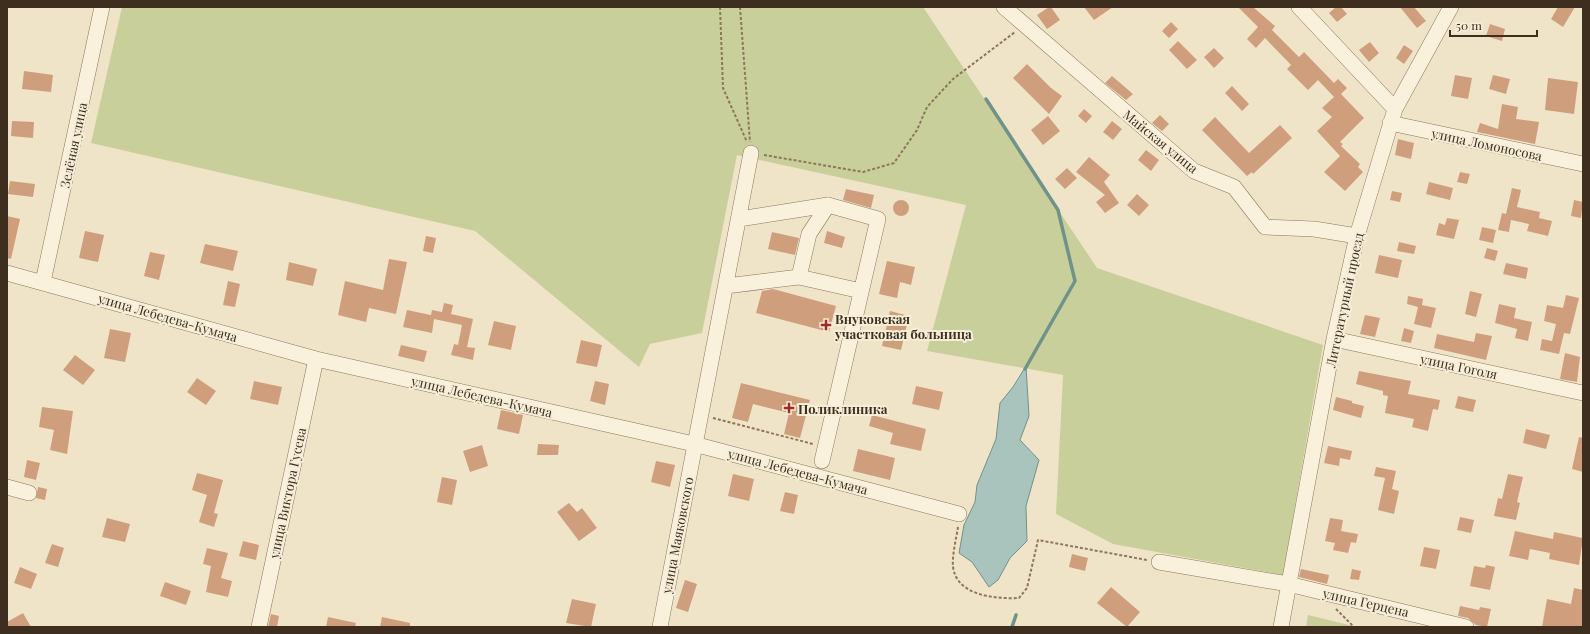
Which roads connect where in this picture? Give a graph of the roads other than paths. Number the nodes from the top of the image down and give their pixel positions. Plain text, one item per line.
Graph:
1 (102, 7) edge
2 (1004, 7) edge
3 (1299, 7) edge
4 (1451, 7) edge
5 (1395, 109) junction
6 (1390, 123) junction
7 (751, 153) road end
8 (1583, 164) edge
9 (828, 205) junction
10 (739, 219) junction
11 (1357, 236) junction
12 (7, 274) edge
13 (799, 277) junction
14 (43, 282) junction
15 (726, 286) junction
16 (861, 291) junction
17 (1334, 339) junction
18 (316, 359) junction
19 (1583, 393) edge
20 (694, 444) junction
21 (824, 454) road end
22 (7, 487) edge
23 (29, 493) dead end
24 (959, 514) road end
25 (1159, 562) road end
26 (1288, 584) junction
27 (259, 627) edge
28 (660, 627) edge
29 (1281, 627) edge
30 (1466, 627) edge

1 - 14 street, Зелёная улица
2 - 11 street, Майская улица
3 - 5 street
4 - 5 street, Литературный проезд
5 - 6 street, Литературный проезд
6 - 8 street, улица Ломоносова
6 - 11 street, Литературный проезд
7 - 10 street, улица Маяковского
9 - 10 street
9 - 13 street
9 - 16 street
10 - 15 street, улица Маяковского
11 - 17 street, Литературный проезд
12 - 14 street, улица Лебедева-Кумача
13 - 15 street
13 - 16 street
14 - 18 street, улица Лебедева-Кумача
15 - 20 street, улица Маяковского
16 - 21 street
17 - 19 street, улица Гоголя
17 - 26 street, Литературный проезд
18 - 20 street, улица Лебедева-Кумача
18 - 27 street, улица Виктора Гусева
20 - 24 street, улица Лебедева-Кумача
20 - 28 street, улица Маяковского
22 - 23 street
25 - 26 street, улица Герцена
26 - 29 street, Литературный проезд
26 - 30 street, улица Герцена

